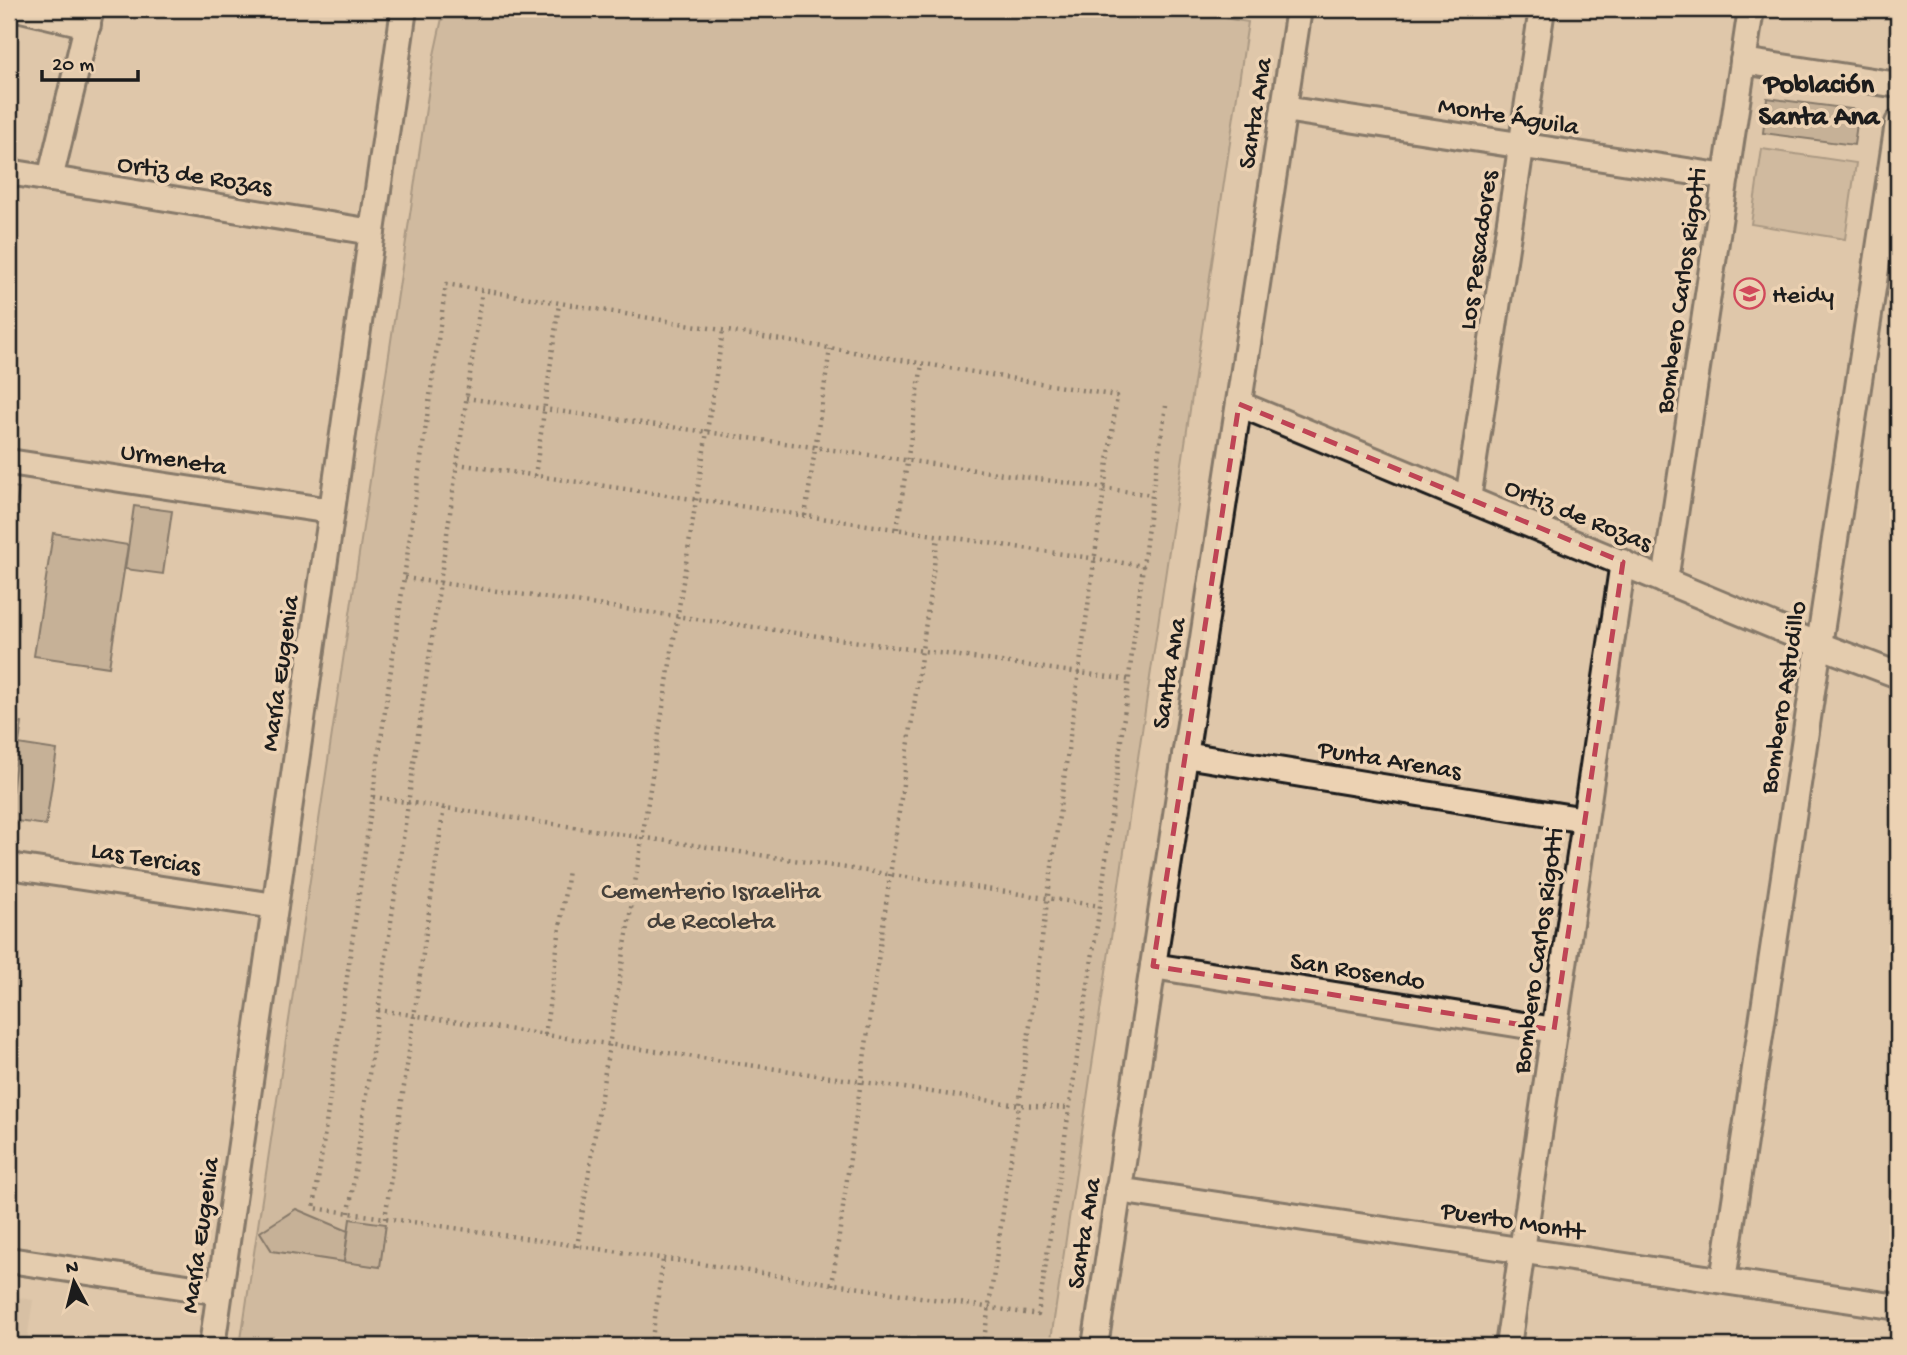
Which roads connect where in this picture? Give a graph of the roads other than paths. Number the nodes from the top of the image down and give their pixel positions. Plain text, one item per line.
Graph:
1 (21, 9) edge
2 (404, 9) edge
3 (1299, 9) edge
4 (1542, 9) edge
5 (1751, 9) edge
6 (90, 17) edge
7 (1743, 61) junction
8 (1898, 85) edge
9 (1284, 110) junction
10 (1898, 122) edge
11 (1521, 146) junction
12 (9, 172) edge
13 (1726, 177) junction
14 (50, 179) junction
15 (372, 232) junction
16 (1239, 404) junction
17 (9, 462) edge
18 (1468, 499) junction
19 (331, 511) junction
20 (1623, 562) junction
21 (1665, 581) junction
22 (1819, 645) junction
23 (1898, 675) edge
24 (1185, 755) junction
25 (1585, 820) junction
26 (9, 866) edge
27 (275, 906) junction
28 (1153, 966) junction
29 (1554, 1030) junction
30 (1118, 1190) junction
31 (1522, 1250) junction
32 (9, 1260) edge
33 (1723, 1280) junction
34 (220, 1292) junction
35 (1898, 1307) edge
36 (212, 1346) edge
37 (1094, 1346) edge
38 (1508, 1346) edge

1 - 6 street
2 - 15 street, María Eugenia
3 - 9 street, Santa Ana
4 - 11 street, Los Pescadores
5 - 7 street, Bombero Carlos Rigotti
6 - 14 street
7 - 8 street
7 - 13 street, Bombero Carlos Rigotti
9 - 11 street, Monte Águila
9 - 16 street, Santa Ana
10 - 22 street, Bombero Astudillo
11 - 13 street, Monte Águila
11 - 18 street, Los Pescadores
12 - 14 street, Ortiz de Rozas
13 - 21 street, Bombero Carlos Rigotti
14 - 15 street, Ortiz de Rozas
15 - 19 street, María Eugenia
16 - 18 street, Ortiz de Rozas
16 - 24 street, Santa Ana
17 - 19 street, Urmeneta
18 - 20 street, Ortiz de Rozas
19 - 27 street, María Eugenia
20 - 21 street, Ortiz de Rozas
20 - 25 street, Bombero Carlos Rigotti
21 - 22 street, Ortiz de Rozas
22 - 23 street, Ortiz de Rozas
22 - 33 street, Bombero Astudillo
24 - 25 street, Punta Arenas
24 - 28 street, Santa Ana
25 - 29 street, Bombero Carlos Rigotti
26 - 27 street, Las Tercias
27 - 34 street, María Eugenia
28 - 29 street, San Rosendo
28 - 30 street, Santa Ana
29 - 31 street, Bombero Carlos Rigotti
30 - 31 street, Puerto Montt
30 - 37 street, Santa Ana
31 - 33 street, Puerto Montt
31 - 38 street, Bombero Carlos Rigotti
32 - 34 street
33 - 35 street, Puerto Montt
34 - 36 street, María Eugenia

